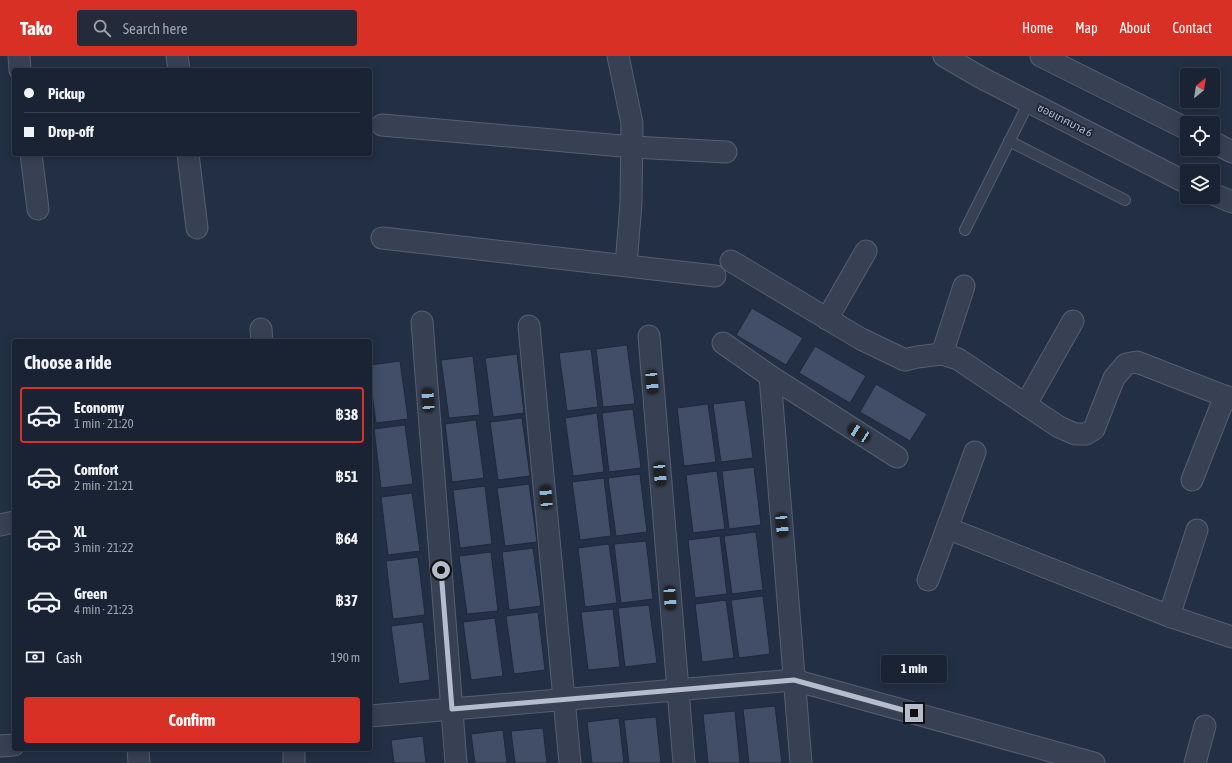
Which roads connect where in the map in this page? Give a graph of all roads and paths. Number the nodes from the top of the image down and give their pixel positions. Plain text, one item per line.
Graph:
1 (19, 56) edge
2 (177, 56) edge
3 (618, 56) edge
4 (944, 56) edge
5 (1041, 56) edge
6 (966, 61) edge
7 (20, 68) edge
8 (179, 68) edge
9 (1029, 102) junction
10 (382, 125) dead end
11 (1180, 126) edge
12 (1010, 141) junction
13 (1220, 146) edge
14 (633, 147) junction
15 (726, 152) dead end
16 (1232, 152) edge
17 (31, 156) edge
18 (188, 156) edge
19 (1180, 179) edge
20 (1220, 197) edge
21 (1125, 200) dead end
22 (1232, 202) edge
23 (38, 208) dead end
24 (196, 228) dead end
25 (965, 230) dead end
26 (382, 238) dead end
27 (866, 251) dead end
28 (731, 261) dead end
29 (626, 265) junction
30 (715, 276) dead end
31 (964, 286) dead end
32 (827, 319) junction
33 (1072, 321) dead end
34 (422, 322) dead end
35 (529, 326) dead end
36 (649, 336) dead end
37 (723, 342) dead end
38 (942, 354) junction
39 (770, 376) junction
40 (1229, 398) edge
41 (1026, 404) junction
42 (974, 452) dead end
43 (897, 457) dead end
44 (1192, 480) dead end
45 (12, 522) edge
46 (0, 525) edge
47 (947, 528) junction
48 (1198, 530) dead end
49 (928, 580) dead end
50 (1169, 616) junction
51 (1232, 637) edge
52 (794, 680) junction
53 (678, 690) junction
54 (565, 700) junction
55 (452, 709) junction
56 (372, 716) edge
57 (1206, 726) dead end
58 (12, 745) edge
59 (0, 746) edge
60 (138, 751) edge
61 (294, 751) edge
62 (139, 763) edge
63 (294, 763) edge
64 (456, 763) edge
65 (570, 763) edge
66 (684, 763) edge
67 (801, 763) edge
68 (1094, 763) edge
69 (1195, 763) edge

1 - 7 street
2 - 8 street
3 - 14 street
4 - 6 street, ซอยเทศบาล 6
5 - 11 street
6 - 9 street, ซอยเทศบาล 6
9 - 12 lane
9 - 19 street, ซอยเทศบาล 6
10 - 14 street
12 - 21 lane
12 - 25 lane
13 - 16 street
14 - 15 street
14 - 29 street
17 - 23 street
18 - 24 street
20 - 22 street
26 - 29 street
27 - 32 street
28 - 32 street
29 - 30 street
31 - 38 street
32 - 38 street
33 - 41 street
34 - 55 street
35 - 54 street
36 - 53 street
37 - 39 street
38 - 41 street
39 - 43 street
39 - 52 street
40 - 41 street
40 - 44 street
42 - 47 street
45 - 46 street
47 - 49 street
47 - 50 street
48 - 50 street
50 - 51 street
52 - 53 street
52 - 67 street
52 - 68 street
53 - 54 street
53 - 66 street
54 - 55 street
54 - 65 street
55 - 56 street
55 - 64 street
57 - 69 street
58 - 59 street
60 - 62 street
61 - 63 street

